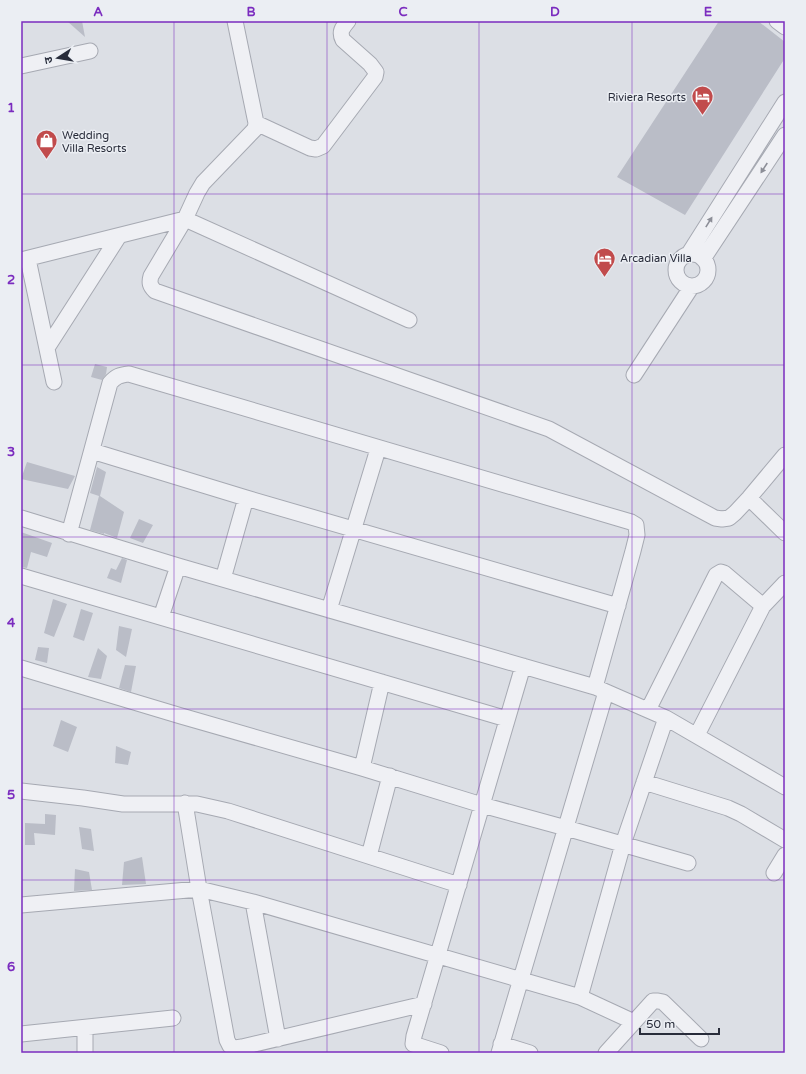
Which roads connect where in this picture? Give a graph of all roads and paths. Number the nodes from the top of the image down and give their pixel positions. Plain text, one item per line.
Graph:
1 (235, 21) edge
2 (348, 21) edge
3 (778, 21) edge
4 (785, 27) edge
5 (90, 51) dead end
6 (21, 66) edge
7 (785, 102) edge
8 (256, 123) junction
9 (765, 133) junction
10 (782, 140) edge
11 (185, 219) junction
12 (119, 236) junction
13 (688, 255) junction
14 (703, 259) junction
15 (24, 260) edge
16 (692, 286) junction
17 (410, 320) dead end
18 (47, 348) junction
19 (634, 375) dead end
20 (54, 382) dead end
21 (378, 448) junction
22 (92, 451) junction
23 (785, 455) edge
24 (246, 498) junction
25 (749, 498) junction
26 (21, 518) edge
27 (352, 529) junction
28 (785, 533) edge
29 (69, 534) junction
30 (178, 566) junction
31 (21, 576) edge
32 (223, 579) junction
33 (785, 583) edge
34 (618, 606) junction
35 (763, 606) junction
36 (329, 610) junction
37 (162, 617) junction
38 (523, 666) junction
39 (21, 668) edge
40 (382, 682) junction
41 (600, 689) junction
42 (648, 710) junction
43 (666, 718) junction
44 (507, 719) junction
45 (697, 735) junction
46 (362, 768) junction
47 (390, 776) junction
48 (644, 782) junction
49 (785, 787) edge
50 (21, 792) edge
51 (185, 803) junction
52 (482, 805) junction
53 (566, 828) junction
54 (785, 840) edge
55 (623, 844) junction
56 (785, 855) edge
57 (370, 856) junction
58 (688, 863) dead end
59 (774, 873) dead end
60 (459, 885) junction
61 (199, 889) junction
62 (252, 902) junction
63 (21, 905) edge
64 (438, 957) junction
65 (521, 980) junction
66 (580, 997) junction
67 (424, 1004) junction
68 (173, 1018) dead end
69 (634, 1022) junction
70 (85, 1028) junction
71 (21, 1034) edge
72 (278, 1039) junction
73 (701, 1039) dead end
74 (412, 1049) edge
75 (500, 1049) edge
76 (85, 1053) edge
77 (441, 1053) edge
78 (530, 1053) edge
79 (606, 1053) edge

1 - 8 street
2 - 8 street
3 - 4 street
5 - 6 street
7 - 9 street
8 - 11 street
9 - 10 street
13 -> 9 street
10 -> 14 street
11 - 12 street
11 - 17 street
11 - 25 street
12 - 15 street
12 - 18 street
13 - 14 street
13 - 16 street
14 - 16 street
15 - 18 street
16 - 19 street
18 - 20 street
21 - 22 street
21 - 27 street
21 - 34 street
22 - 24 street
22 - 29 street
23 - 25 street
24 - 27 street
24 - 32 street
25 - 28 street
26 - 29 street
27 - 34 street
27 - 36 street
29 - 30 street
30 - 32 street
30 - 37 street
31 - 37 street
32 - 36 street
33 - 35 street
34 - 41 street
35 - 42 street
35 - 45 street
36 - 38 street
37 - 40 street
38 - 41 street
38 - 44 street
39 - 46 street
40 - 44 street
40 - 46 street
41 - 42 street
41 - 53 street
42 - 43 street
43 - 45 street
43 - 48 street
44 - 52 street
45 - 49 street
46 - 47 street
47 - 52 street
47 - 57 street
48 - 54 street
48 - 55 street
50 - 51 street
51 - 57 street
51 - 61 street
52 - 53 street
52 - 60 street
53 - 55 street
53 - 65 street
55 - 58 street
55 - 66 street
56 - 59 street
57 - 60 street
60 - 64 street
61 - 62 street
61 - 63 street
61 - 72 street
62 - 64 street
62 - 72 street
64 - 65 street
64 - 67 street
65 - 66 street
65 - 75 street
66 - 69 street
67 - 72 street
67 - 74 street
68 - 70 street
69 - 73 street
69 - 79 street
70 - 71 street
70 - 76 street
74 - 77 street
75 - 78 street

